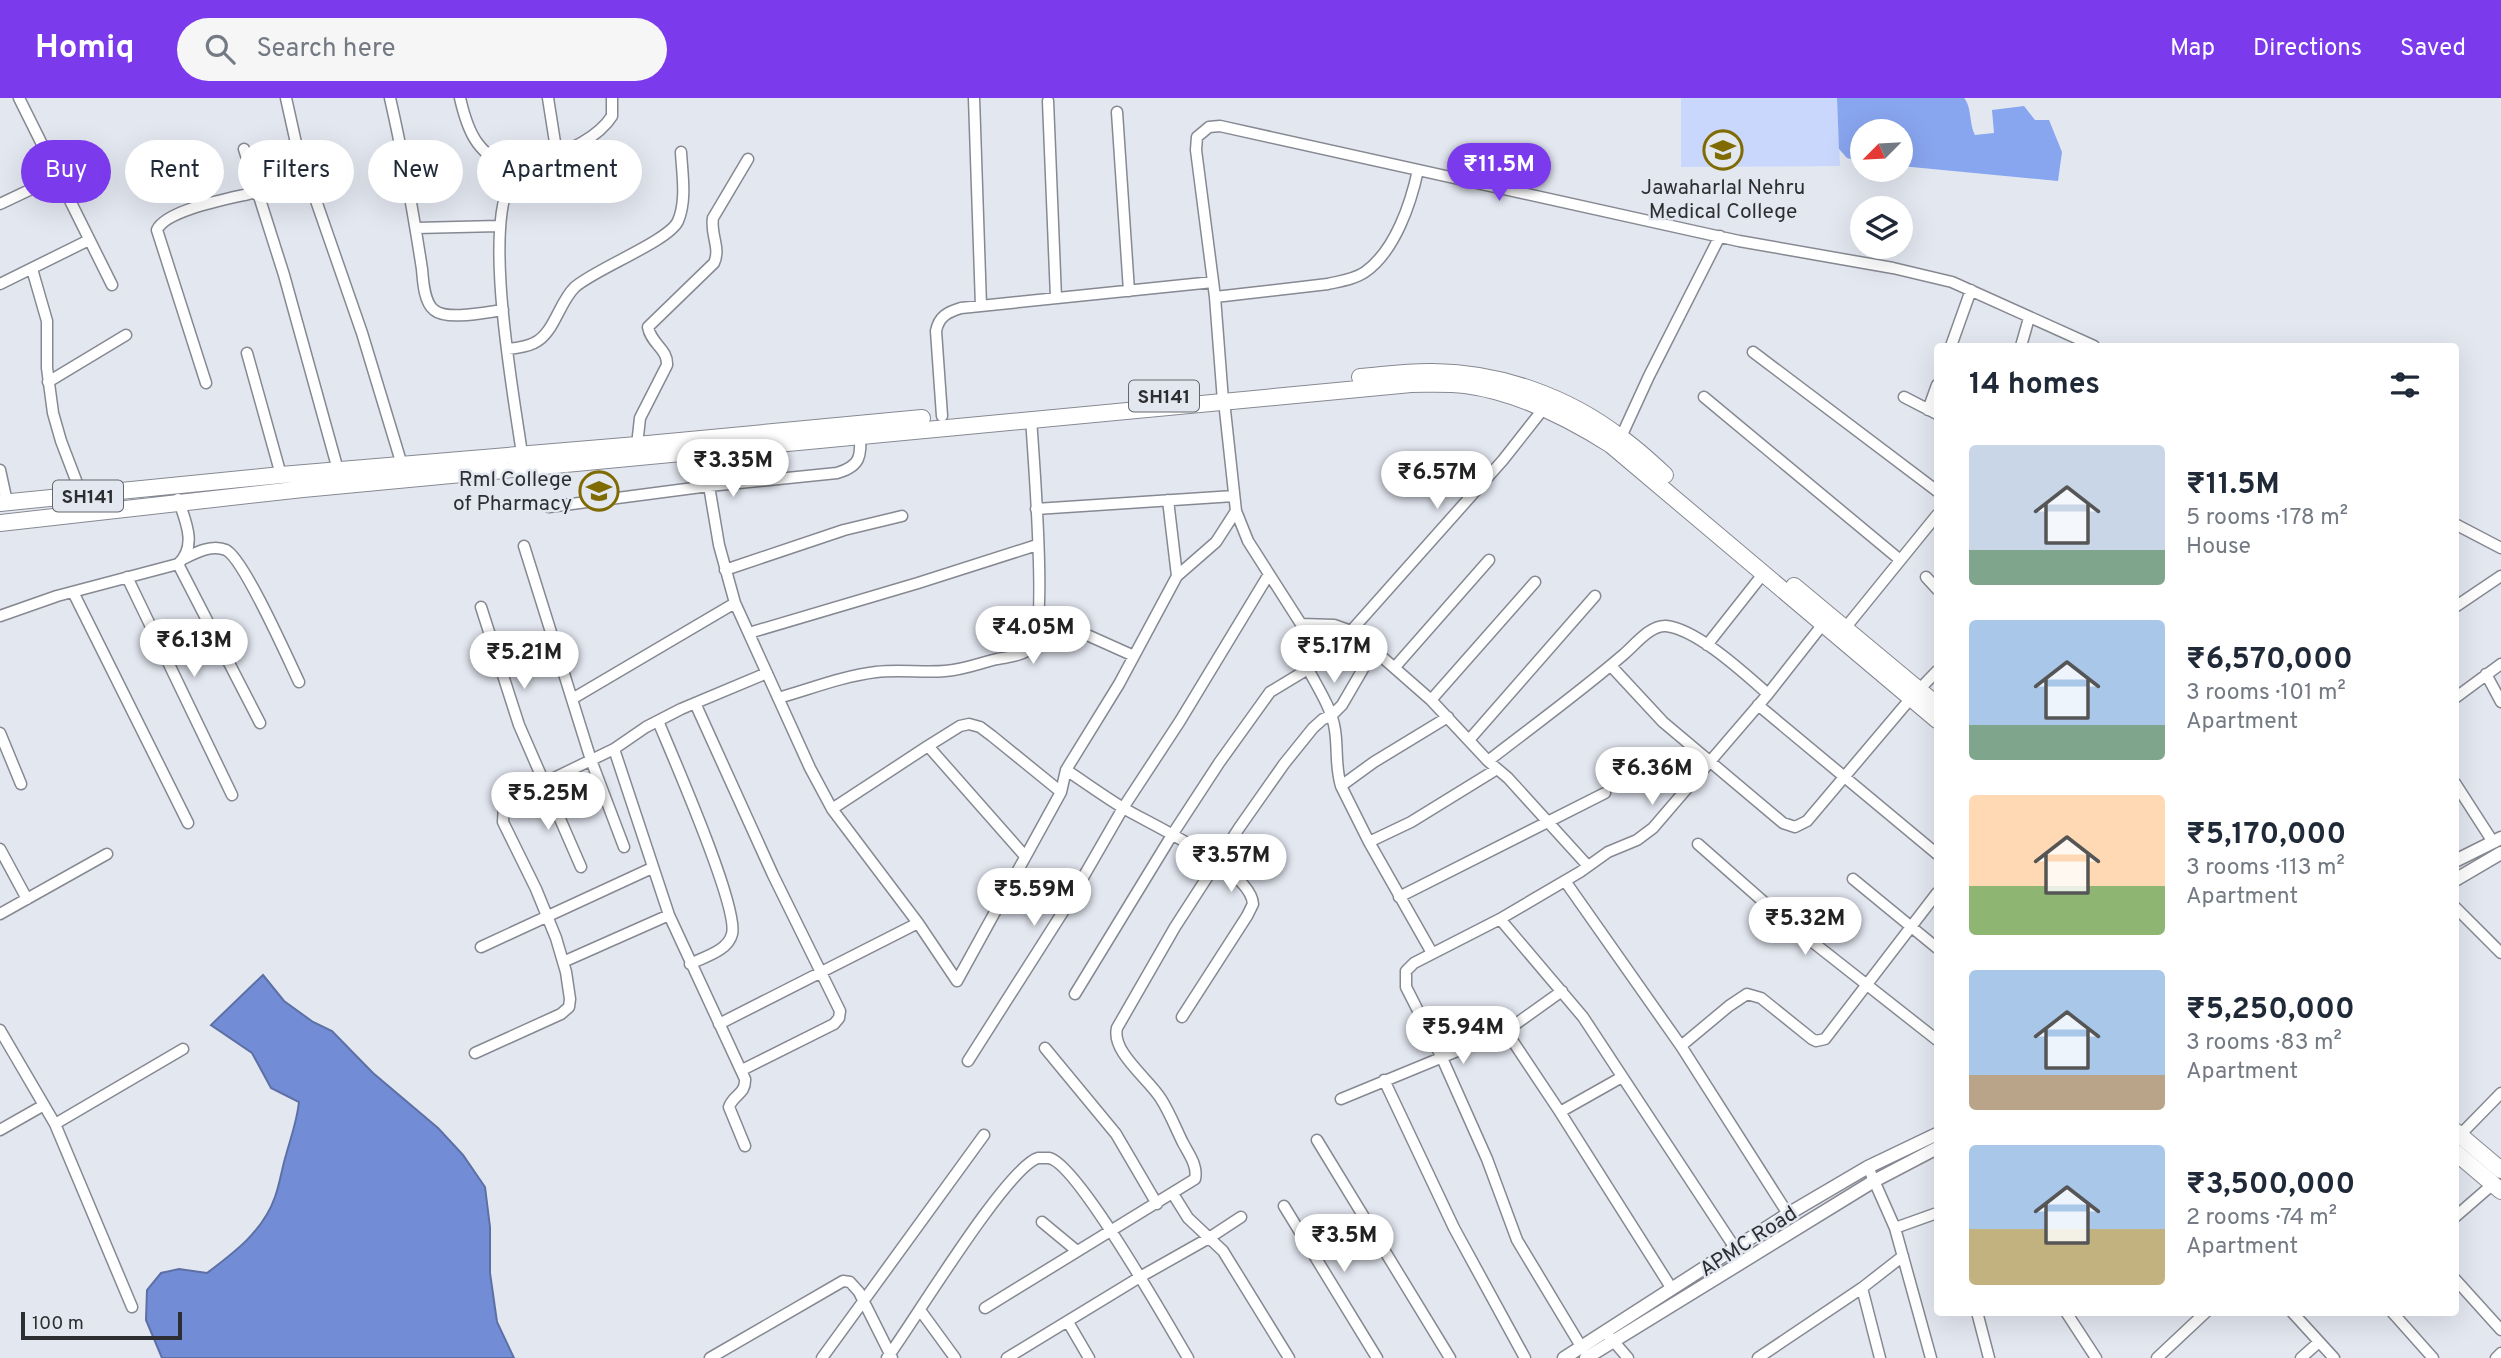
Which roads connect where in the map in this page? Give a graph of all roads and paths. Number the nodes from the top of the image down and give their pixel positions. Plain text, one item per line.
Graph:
1 (19, 98) edge
2 (286, 98) edge
3 (390, 98) edge
4 (460, 98) edge
5 (548, 98) edge
6 (612, 98) edge
7 (974, 98) edge
8 (1048, 101) dead end
9 (1117, 112) dead end
10 (39, 140) edge
11 (555, 140) edge
12 (585, 140) edge
13 (477, 144) edge
14 (681, 152) dead end
15 (748, 159) dead end
16 (1418, 170) junction
17 (21, 194) edge
18 (238, 197) edge
19 (70, 203) edge
20 (261, 203) edge
21 (504, 203) edge
22 (0, 204) edge
23 (499, 226) junction
24 (416, 228) junction
25 (1720, 236) junction
26 (89, 240) junction
27 (32, 269) junction
28 (1213, 282) junction
29 (0, 284) edge
30 (113, 285) dead end
31 (1971, 290) junction
32 (1129, 291) junction
33 (1215, 297) junction
34 (1056, 298) junction
35 (981, 306) junction
36 (503, 310) junction
37 (2029, 318) junction
38 (126, 335) dead end
39 (1952, 343) edge
40 (2022, 343) edge
41 (2087, 343) edge
42 (508, 349) junction
43 (1753, 352) dead end
44 (247, 354) dead end
45 (48, 382) junction
46 (206, 383) dead end
47 (1704, 397) dead end
48 (1904, 397) dead end
49 (1222, 398) junction
50 (1544, 408) junction
51 (1933, 412) edge
52 (942, 416) junction
53 (1031, 418) junction
54 (860, 434) junction
55 (1621, 437) junction
56 (637, 445) junction
57 (522, 454) junction
58 (402, 465) junction
59 (0, 470) edge
60 (338, 470) junction
61 (281, 475) junction
62 (709, 486) junction
63 (175, 487) junction
64 (1934, 490) edge
65 (82, 496) junction
66 (1234, 496) junction
67 (1168, 500) junction
68 (3, 502) edge
69 (180, 504) junction
70 (549, 507) dead end
71 (1036, 509) junction
72 (1236, 512) junction
73 (902, 516) dead end
74 (1934, 518) edge
75 (0, 523) edge
76 (2459, 526) edge
77 (1037, 545) junction
78 (524, 546) dead end
79 (2501, 548) edge
80 (1899, 559) junction
81 (1489, 560) dead end
82 (182, 561) junction
83 (725, 570) junction
84 (1269, 574) junction
85 (1763, 574) junction
86 (1177, 576) junction
87 (2501, 576) edge
88 (127, 577) junction
89 (1926, 577) dead end
90 (1535, 582) dead end
91 (1934, 586) edge
92 (73, 592) junction
93 (1595, 596) dead end
94 (735, 603) junction
95 (2459, 604) edge
96 (481, 607) dead end
97 (1038, 613) junction
98 (0, 616) edge
99 (1301, 624) junction
100 (1823, 624) junction
101 (1351, 631) junction
102 (1841, 632) junction
103 (749, 633) junction
104 (1707, 645) junction
105 (1374, 650) junction
106 (1135, 656) junction
107 (2501, 664) edge
108 (1611, 666) junction
109 (1395, 667) junction
110 (1308, 669) junction
111 (767, 673) junction
112 (1934, 674) edge
113 (2486, 674) junction
114 (299, 682) dead end
115 (1768, 694) junction
116 (1915, 694) junction
117 (2459, 695) edge
118 (778, 698) junction
119 (572, 699) junction
120 (1431, 699) junction
121 (2501, 702) edge
122 (695, 703) junction
123 (1934, 704) edge
124 (1758, 705) junction
125 (1331, 716) junction
126 (1934, 716) edge
127 (1448, 717) junction
128 (658, 721) junction
129 (260, 723) dead end
130 (0, 733) edge
131 (1468, 740) junction
132 (928, 746) junction
133 (614, 749) junction
134 (591, 760) junction
135 (1711, 763) junction
136 (1492, 765) junction
137 (1066, 770) junction
138 (1845, 776) junction
139 (543, 783) junction
140 (21, 784) dead end
141 (1341, 786) junction
142 (2459, 789) edge
143 (1061, 792) junction
144 (1605, 793) dead end
145 (232, 795) dead end
146 (1123, 808) junction
147 (832, 809) junction
148 (1547, 821) junction
149 (188, 823) dead end
150 (1172, 835) junction
151 (1369, 842) junction
152 (1698, 844) dead end
153 (2498, 844) edge
154 (624, 847) dead end
155 (0, 849) edge
156 (1934, 851) edge
157 (107, 853) dead end
158 (1024, 855) junction
159 (2459, 859) edge
160 (3, 861) edge
161 (1218, 863) junction
162 (1588, 866) junction
163 (581, 867) dead end
164 (652, 868) junction
165 (2459, 877) edge
166 (1853, 879) dead end
167 (1565, 881) junction
168 (1399, 897) junction
169 (1934, 897) edge
170 (27, 899) junction
171 (2459, 911) edge
172 (0, 914) edge
173 (669, 915) junction
174 (548, 916) junction
175 (1500, 919) junction
176 (918, 923) junction
177 (1913, 928) junction
178 (1934, 946) edge
179 (481, 947) dead end
180 (1432, 953) junction
181 (2501, 953) edge
182 (563, 962) junction
183 (690, 964) junction
184 (821, 972) junction
185 (1868, 986) junction
186 (1562, 991) junction
187 (1075, 994) dead end
188 (1182, 1017) dead end
189 (719, 1024) junction
190 (0, 1030) edge
191 (1506, 1031) junction
192 (1934, 1038) edge
193 (1681, 1046) junction
194 (1045, 1048) dead end
195 (183, 1049) dead end
196 (475, 1053) dead end
197 (1442, 1058) junction
198 (968, 1061) dead end
199 (742, 1070) junction
200 (1622, 1077) junction
201 (1384, 1080) junction
202 (2501, 1093) edge
203 (1340, 1099) dead end
204 (44, 1105) junction
205 (1560, 1112) junction
206 (55, 1124) junction
207 (0, 1129) edge
208 (2459, 1132) edge
209 (2459, 1134) edge
210 (984, 1135) dead end
211 (1934, 1135) edge
212 (1317, 1140) dead end
213 (745, 1146) dead end
214 (1934, 1150) edge
215 (2459, 1155) edge
216 (1868, 1167) junction
217 (1874, 1181) junction
218 (2498, 1181) edge
219 (1173, 1194) junction
220 (1157, 1204) junction
221 (1284, 1206) dead end
222 (1788, 1214) junction
223 (1934, 1214) edge
224 (2459, 1214) edge
225 (1241, 1217) dead end
226 (1042, 1222) dead end
227 (1895, 1228) junction
228 (1112, 1231) junction
229 (1209, 1238) junction
230 (1735, 1248) junction
231 (1077, 1251) junction
232 (1903, 1256) junction
233 (1140, 1277) junction
234 (2459, 1283) edge
235 (1862, 1288) junction
236 (1672, 1289) junction
237 (864, 1300) junction
238 (132, 1307) dead end
239 (985, 1308) dead end
240 (920, 1310) junction
241 (1978, 1316) edge
242 (2070, 1316) edge
243 (2202, 1316) edge
244 (2296, 1316) edge
245 (2396, 1316) edge
246 (1068, 1322) junction
247 (2501, 1330) edge
248 (1610, 1337) junction
249 (2319, 1342) junction
250 (1584, 1353) edge
251 (2501, 1353) edge
252 (1013, 1356) edge
253 (1764, 1356) edge
254 (890, 1357) edge
255 (710, 1358) edge
256 (822, 1358) edge
257 (955, 1358) edge
258 (1089, 1358) edge
259 (1188, 1358) edge
260 (1289, 1358) edge
261 (1377, 1358) edge
262 (1450, 1358) edge
263 (1525, 1358) edge
264 (1564, 1358) edge
265 (1628, 1358) edge
266 (1880, 1358) edge
267 (1931, 1358) edge
268 (1989, 1358) edge
269 (2096, 1358) edge
270 (2157, 1358) edge
271 (2301, 1358) edge
272 (2334, 1358) edge
273 (2433, 1358) edge
274 (2497, 1358) edge

1 - 10 street
2 - 58 street
3 - 24 street
4 - 13 street
5 - 11 street
6 - 12 street
7 - 35 street
8 - 34 street
9 - 32 street
14 - 42 street
15 - 56 street
16 - 25 street
16 - 28 street
16 - 33 street
17 - 22 street
18 - 46 street
19 - 26 street
20 - 60 street
21 - 23 street
23 - 24 street
23 - 36 street
24 - 36 street
25 - 31 street
25 - 55 street
26 - 27 street
26 - 30 street
27 - 29 street
27 - 45 street
28 - 32 street
28 - 33 street
31 - 37 street
31 - 39 street
32 - 34 street
33 - 49 street
34 - 35 street
35 - 52 street
36 - 42 street
37 - 40 street
37 - 41 street
38 - 45 street
42 - 57 street
43 - 64 street
44 - 61 street
45 - 65 street
47 - 80 street
48 - 51 street
49 - 50 main road, SH141
49 - 52 main road, SH141
49 - 53 main road, SH141
49 - 55 main road, SH141
49 - 66 street
50 - 85 main road, SH141
50 - 101 street
52 - 56 main road, SH141
53 - 54 main road, SH141
53 - 71 street
54 - 62 street
54 - 69 main road, SH141
55 - 102 main road, SH141
56 - 57 main road, SH141
57 - 58 main road, SH141
58 - 60 main road, SH141
59 - 68 street
60 - 61 main road, SH141
61 - 63 main road
62 - 70 street
62 - 83 street
63 - 65 main road, SH141
63 - 69 street
65 - 68 main road, SH141
66 - 67 street
66 - 72 street
67 - 71 street
67 - 86 street
69 - 75 main road
69 - 82 street
71 - 77 street
72 - 84 street
72 - 86 street
73 - 83 street
74 - 80 street
76 - 79 street
77 - 97 street
77 - 103 street
78 - 119 street
80 - 102 street
81 - 109 street
82 - 88 street
82 - 114 street
82 - 129 street
83 - 94 street
84 - 99 street
84 - 146 street
85 - 100 main road, SH141
85 - 104 street
86 - 106 street
87 - 95 street
88 - 92 street
88 - 145 street
89 - 91 street
90 - 120 street
92 - 98 street
92 - 149 street
93 - 131 street
94 - 103 street
94 - 119 street
96 - 139 street
97 - 106 street
97 - 118 street
99 - 101 street
99 - 110 street
100 - 102 main road, SH141
100 - 115 street
101 - 105 street
102 - 116 main road, SH141
103 - 111 street
104 - 108 street
104 - 115 street
105 - 109 street
105 - 125 street
106 - 137 street
107 - 113 street
108 - 135 street
108 - 136 street
109 - 120 street
110 - 125 street
110 - 150 street
111 - 118 street
111 - 122 street
112 - 116 street
113 - 117 street
113 - 121 street
115 - 124 street
116 - 123 main road, SH141
116 - 126 main road, SH141
116 - 138 street
118 - 147 street
119 - 134 street
120 - 127 street
122 - 128 street
122 - 184 street
124 - 135 street
124 - 138 street
125 - 141 street
125 - 161 street
127 - 131 street
127 - 141 street
128 - 133 street
128 - 183 street
130 - 140 street
131 - 136 street
132 - 143 street
132 - 147 street
132 - 158 street
133 - 134 street
133 - 164 street
134 - 139 street
134 - 154 street
135 - 138 street
135 - 162 street
136 - 148 street
136 - 151 street
137 - 143 street
137 - 146 street
138 - 156 street
139 - 163 street
139 - 174 street
141 - 151 street
142 - 153 street
143 - 158 street
144 - 148 street
146 - 150 street
146 - 198 street
147 - 176 street
148 - 162 street
148 - 168 street
150 - 161 street
150 - 187 street
151 - 168 street
152 - 185 street
153 - 159 street
153 - 165 street
155 - 160 street
157 - 170 street
158 - 176 street
160 - 170 street
161 - 188 street
161 - 219 street
162 - 167 street
164 - 173 street
164 - 174 street
166 - 177 street
167 - 175 street
167 - 193 street
168 - 180 street
169 - 177 street
170 - 172 street
171 - 181 street
173 - 182 street
173 - 183 street
174 - 179 street
174 - 182 street
175 - 180 street
175 - 186 street
176 - 184 street
177 - 178 street
177 - 185 street
180 - 197 street
182 - 196 street
183 - 189 street
184 - 189 street
184 - 199 street
185 - 192 street
185 - 193 street
186 - 191 street
186 - 200 street
189 - 199 street
190 - 204 street
191 - 197 street
191 - 205 street
193 - 222 street
194 - 220 street
195 - 206 street
197 - 201 street
197 - 250 street
199 - 213 street
200 - 205 street
200 - 230 street
201 - 203 street
201 - 263 street
202 - 208 street
204 - 206 street
204 - 207 street
205 - 236 street
206 - 238 street
209 - 218 main road
210 - 237 street
211 - 216 street, APMC Road
212 - 262 street
214 - 217 street, APMC Road
215 - 218 main road
216 - 217 street
216 - 222 street, APMC Road
217 - 227 street
217 - 248 street, APMC Road
218 - 224 street
219 - 220 street
219 - 229 street
220 - 228 street
221 - 261 street
222 - 230 street, APMC Road
223 - 227 street
225 - 229 street
226 - 231 street
227 - 232 street
228 - 231 street
228 - 233 street
228 - 240 street
229 - 233 street
229 - 260 street
230 - 236 street, APMC Road
231 - 239 street
232 - 235 street
232 - 267 street
233 - 246 street
233 - 259 street
234 - 247 street
235 - 253 street
235 - 266 street
236 - 248 street, APMC Road
237 - 254 street
237 - 255 street
237 - 256 street
240 - 254 street
240 - 257 street
241 - 268 street
242 - 269 street
243 - 270 street
244 - 249 street
245 - 273 street
246 - 252 street
246 - 258 street
248 - 250 street, APMC Road
248 - 265 street
249 - 271 street
249 - 272 street
250 - 264 street, APMC Road
251 - 274 street

